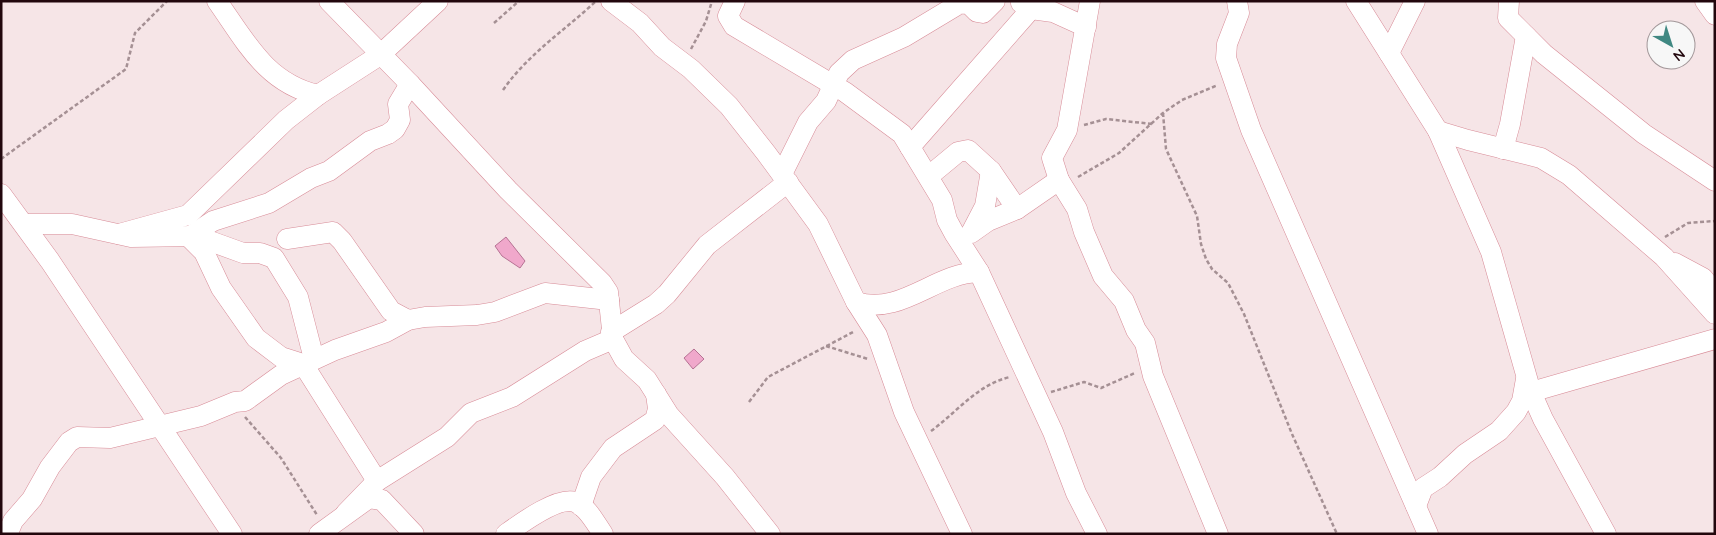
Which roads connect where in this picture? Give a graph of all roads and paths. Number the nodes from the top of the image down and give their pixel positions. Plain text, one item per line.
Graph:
1 (167, 1) edge
2 (217, 1) edge
3 (329, 1) edge
4 (438, 1) edge
5 (519, 1) edge
6 (596, 1) edge
7 (612, 1) edge
8 (712, 1) edge
9 (735, 1) edge
10 (995, 1) edge
11 (1090, 1) edge
12 (1237, 1) edge
13 (1356, 1) edge
14 (1414, 1) edge
15 (1509, 1) edge
16 (1705, 1) edge
17 (1025, 5) edge
18 (1715, 15) edge
19 (494, 23) dead end
20 (1086, 26) junction
21 (1526, 36) junction
22 (1390, 53) junction
23 (380, 55) junction
24 (683, 63) junction
25 (1233, 79) junction
26 (410, 84) junction
27 (832, 85) junction
28 (503, 90) dead end
29 (318, 95) junction
30 (1163, 113) junction
31 (1152, 124) junction
32 (1066, 130) junction
33 (1438, 131) junction
34 (910, 147) junction
35 (1503, 149) junction
36 (1, 159) edge
37 (991, 171) junction
38 (928, 176) junction
39 (785, 178) junction
40 (1715, 181) edge
41 (1061, 182) junction
42 (1, 194) edge
43 (1017, 208) junction
44 (1715, 221) edge
45 (24, 224) junction
46 (119, 234) junction
47 (189, 237) junction
48 (287, 239) dead end
49 (969, 243) junction
50 (1656, 251) junction
51 (979, 272) junction
52 (1715, 293) edge
53 (609, 300) junction
54 (856, 302) junction
55 (1715, 314) edge
56 (408, 320) junction
57 (870, 323) junction
58 (612, 335) junction
59 (1715, 339) edge
60 (826, 346) junction
61 (309, 362) junction
62 (887, 363) junction
63 (1150, 366) junction
64 (1529, 383) junction
65 (1032, 388) junction
66 (656, 394) junction
67 (235, 402) junction
68 (749, 402) dead end
69 (159, 426) junction
70 (920, 444) junction
71 (377, 482) junction
72 (580, 506) junction
73 (1416, 506) junction
74 (346, 513) junction
75 (1, 522) edge
76 (322, 532) edge
77 (8, 534) edge
78 (232, 534) edge
79 (414, 534) edge
80 (506, 534) edge
81 (603, 534) edge
82 (770, 534) edge
83 (962, 534) edge
84 (1096, 534) edge
85 (1218, 534) edge
86 (1337, 534) edge
87 (1428, 534) edge
88 (1606, 534) edge

1 - 36 path
2 - 29 street
3 - 23 street
4 - 23 street
5 - 19 path
6 - 28 path
7 - 24 street
8 - 24 path
9 - 27 street
10 - 27 street
11 - 20 street
12 - 25 street
13 - 22 street
14 - 22 street
15 - 21 street
16 - 18 street
17 - 20 street
17 - 34 street
20 - 32 street
21 - 35 street
21 - 40 street
22 - 33 street
23 - 26 street
23 - 29 street
24 - 39 street
25 - 30 path
25 - 73 street
26 - 47 street
26 - 53 street
27 - 34 street
27 - 39 street
29 - 46 street
30 - 31 path
30 - 86 path
31 - 32 path
31 - 41 path
32 - 41 street
33 - 35 street
33 - 64 street
34 - 38 street
35 - 50 street
37 - 38 street
37 - 43 street
37 - 49 street
38 - 49 street
39 - 54 street
39 - 58 street
41 - 43 street
41 - 63 street
42 - 45 street
43 - 49 street
44 - 50 path
45 - 46 street
45 - 69 street
46 - 47 street
47 - 61 street
47 - 61 street
48 - 56 street
49 - 51 street
50 - 52 street
50 - 55 street
51 - 54 street
51 - 65 street
53 - 56 street
53 - 58 street
54 - 57 street
56 - 61 street
57 - 60 path
57 - 62 street
58 - 66 street
58 - 71 street
59 - 64 street
60 - 62 path
60 - 68 path
61 - 67 street
61 - 71 street
62 - 70 street
63 - 65 path
63 - 85 street
64 - 73 street
64 - 88 street
65 - 70 path
65 - 84 street
66 - 72 street
66 - 82 street
67 - 69 street
67 - 76 path
69 - 77 street
69 - 78 street
70 - 83 street
71 - 74 street
72 - 80 street
72 - 81 street
73 - 87 street
74 - 76 street
74 - 79 street
75 - 77 street

